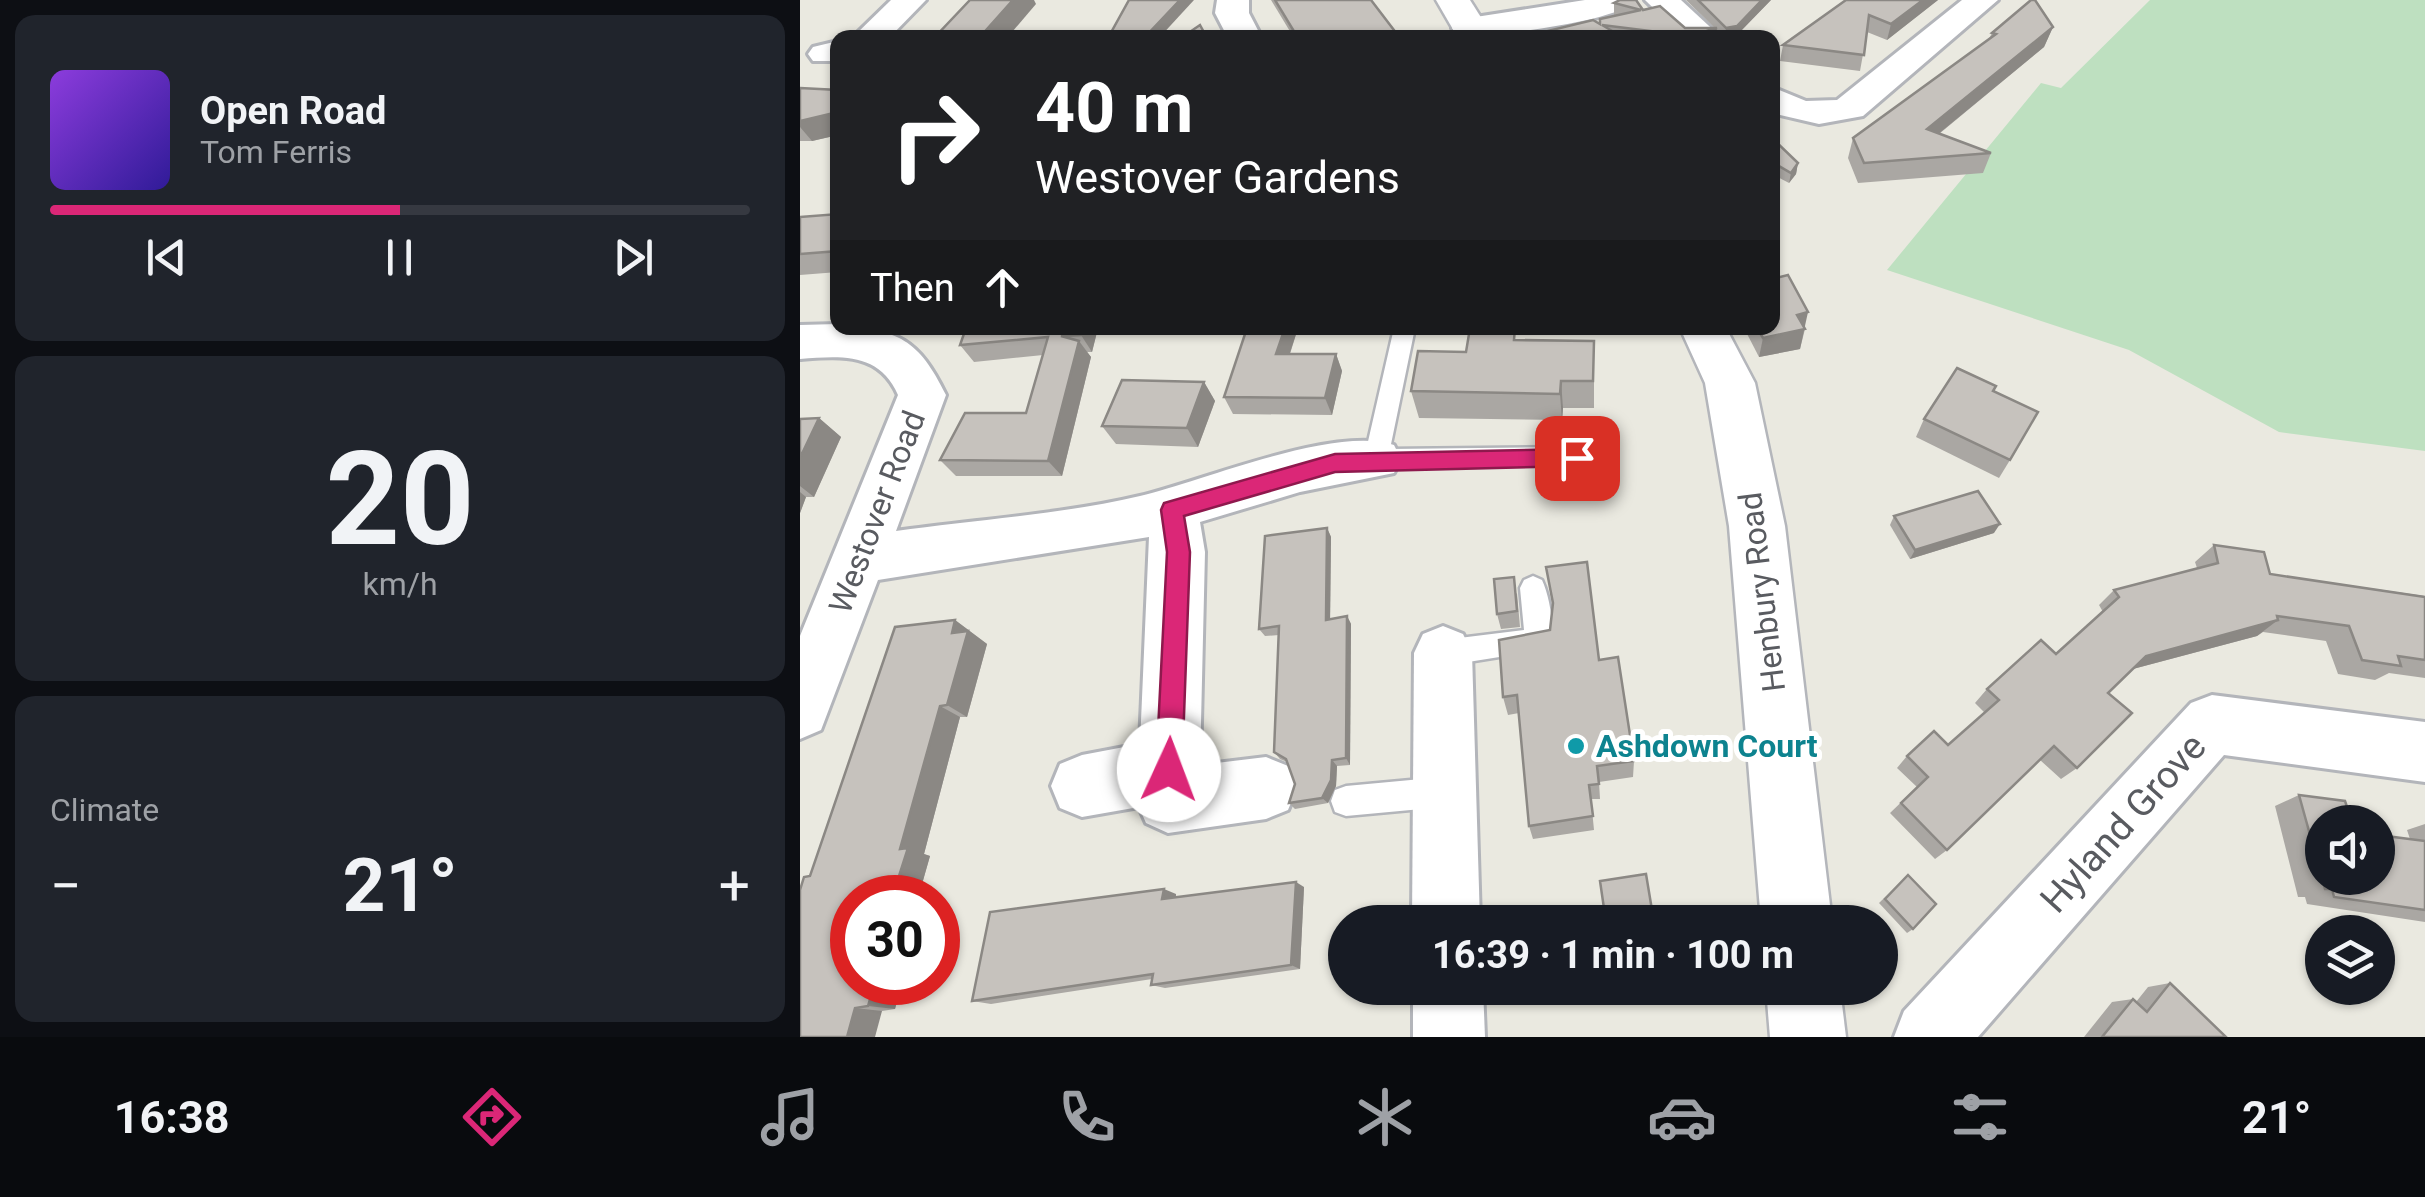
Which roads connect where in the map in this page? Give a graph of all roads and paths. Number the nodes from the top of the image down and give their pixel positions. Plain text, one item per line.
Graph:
1 (910, 0) edge
2 (1233, 0) edge
3 (1618, 0) edge
4 (1661, 0) edge
5 (1982, 0) edge
6 (1466, 22) edge
7 (878, 30) edge
8 (1241, 30) edge
9 (1696, 30) edge
10 (1780, 103) edge
11 (1403, 335) edge
12 (1706, 335) edge
13 (800, 342) edge
14 (1577, 458) dead end
15 (1376, 459) junction
16 (1172, 510) junction
17 (858, 560) junction
18 (1533, 588) dead end
19 (1443, 653) joint
20 (800, 710) edge
21 (2425, 752) edge
22 (1169, 770) junction
23 (1082, 786) dead end
24 (1266, 788) dead end
25 (1444, 792) junction
26 (1346, 801) dead end
27 (1446, 905) edge
28 (1794, 905) edge
29 (1448, 1005) edge
30 (1805, 1005) edge
31 (1449, 1037) edge
32 (1808, 1037) edge
33 (1930, 1037) edge

1 - 7 street
2 - 8 street
3 - 6 street
4 - 9 street
5 - 10 street
11 - 15 lane
12 - 28 main road, Henbury Road
13 - 17 street, Westover Road
14 - 15 lane
15 - 16 street
16 - 17 street
16 - 22 street
17 - 20 street, Westover Road
18 - 19 lane
19 - 25 street
21 - 33 street, Hyland Grove
22 - 23 street
22 - 24 street
25 - 26 lane
25 - 27 street
29 - 31 street
30 - 32 main road

